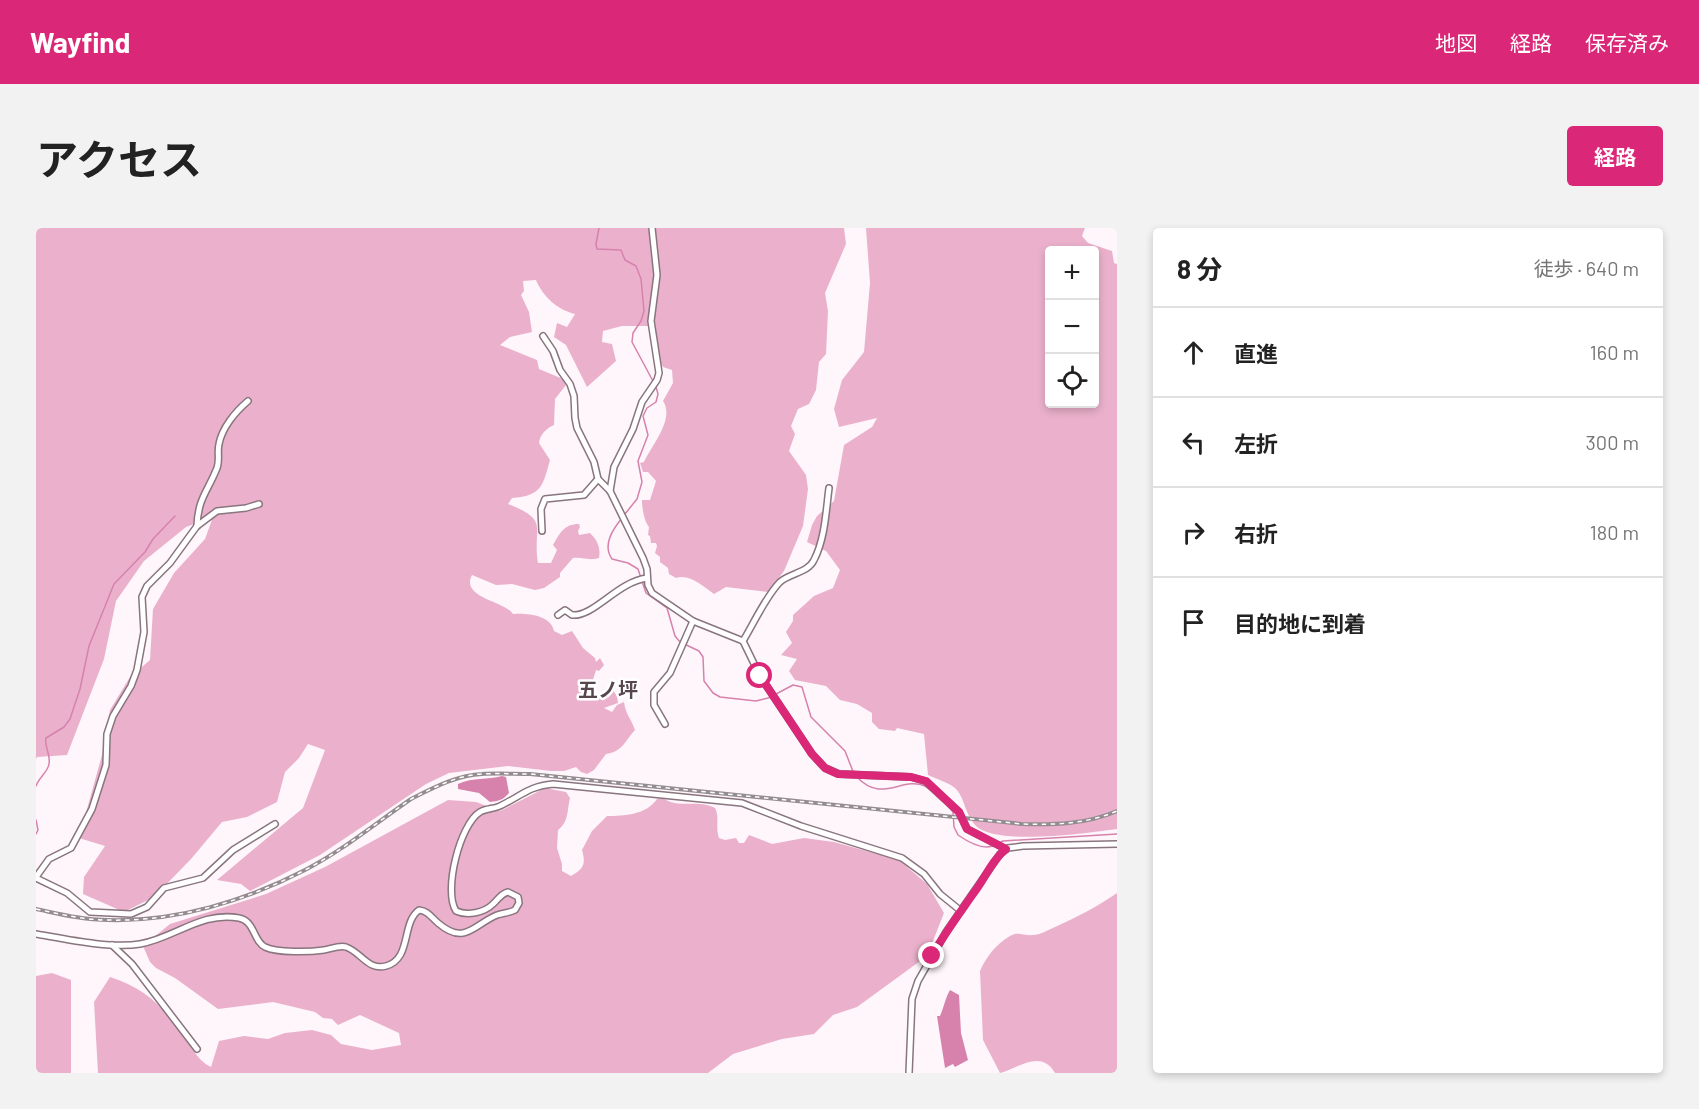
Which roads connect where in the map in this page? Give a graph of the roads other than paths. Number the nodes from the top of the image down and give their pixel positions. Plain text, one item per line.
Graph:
1 (652, 228) edge
2 (543, 336) dead end
3 (248, 402) dead end
4 (598, 479) junction
5 (829, 488) dead end
6 (610, 491) junction
7 (259, 504) dead end
8 (197, 526) junction
9 (542, 531) dead end
10 (647, 578) junction
11 (558, 615) dead end
12 (693, 621) junction
13 (743, 641) junction
14 (665, 724) dead end
15 (275, 824) dead end
16 (1117, 844) edge
17 (1004, 848) junction
18 (36, 877) edge
19 (961, 911) junction
20 (36, 934) edge
21 (110, 944) junction
22 (197, 1049) dead end
23 (909, 1073) edge

1 - 6 street
2 - 4 street
3 - 8 street
4 - 6 street
4 - 9 street
5 - 13 street
6 - 10 street
7 - 8 street
8 - 18 street
10 - 11 street
10 - 12 street
12 - 13 street
12 - 14 street
13 - 17 street
15 - 18 street
16 - 17 street
17 - 19 street
19 - 21 street
19 - 23 street
20 - 21 street
21 - 22 street

